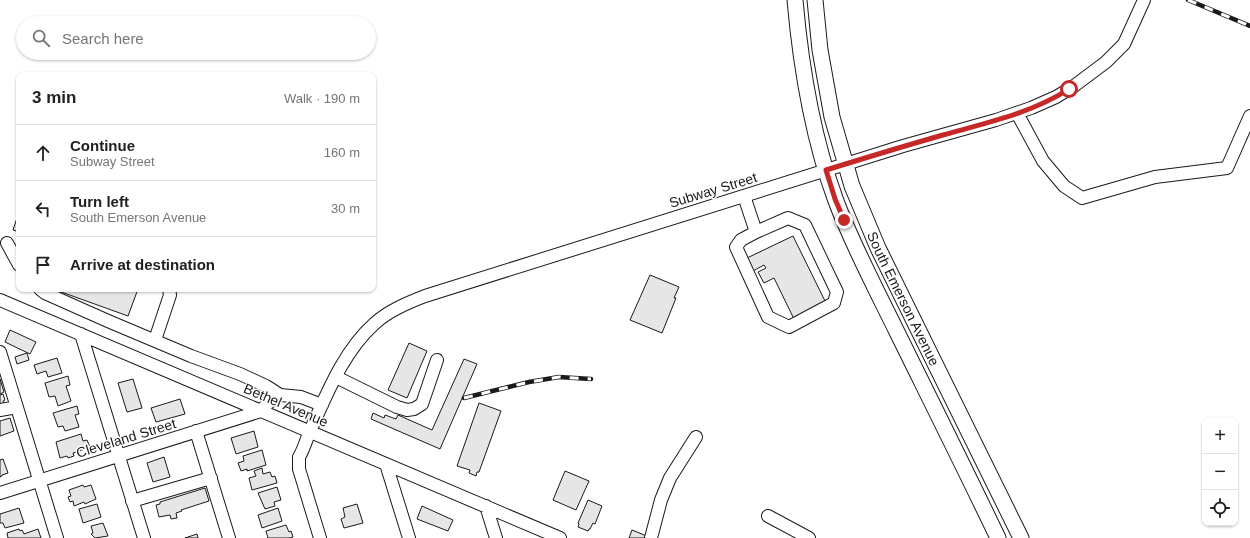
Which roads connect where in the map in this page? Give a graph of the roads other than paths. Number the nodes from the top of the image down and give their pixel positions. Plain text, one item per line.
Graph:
1 (795, 0) edge
2 (815, 0) edge
3 (1144, 0) edge
4 (1017, 113) junction
5 (1250, 116) edge
6 (845, 164) junction
7 (826, 170) junction
8 (744, 196) junction
9 (756, 232) junction
10 (7, 243) dead end
11 (16, 258) edge
12 (44, 292) edge
13 (170, 292) edge
14 (0, 300) edge
15 (80, 334) junction
16 (155, 340) junction
17 (0, 352) edge
18 (438, 360) dead end
19 (336, 377) junction
20 (280, 395) junction
21 (322, 405) junction
22 (17, 407) junction
23 (0, 410) edge
24 (261, 411) junction
25 (196, 432) junction
26 (310, 432) junction
27 (696, 437) dead end
28 (118, 456) junction
29 (386, 464) junction
30 (211, 478) junction
31 (39, 480) junction
32 (0, 493) edge
33 (132, 501) junction
34 (486, 506) junction
35 (768, 516) dead end
36 (57, 538) edge
37 (144, 538) edge
38 (229, 538) edge
39 (320, 538) edge
40 (409, 538) edge
41 (496, 538) edge
42 (560, 538) edge
43 (651, 538) edge
44 (809, 538) edge
45 (998, 538) edge
46 (1021, 538) edge

1 - 7 main road, South Emerson Avenue
2 - 6 main road, South Emerson Avenue
3 - 4 street, Subway Street
4 - 5 street
4 - 6 street, Subway Street
6 - 7 street, Subway Street
6 - 46 main road, South Emerson Avenue
7 - 8 street, Subway Street
7 - 45 main road, South Emerson Avenue
8 - 9 street
8 - 19 street, Subway Street
9 - 9 street
10 - 11 street
12 - 16 street
13 - 16 street
14 - 15 street, Bethel Avenue
15 - 24 street, Bethel Avenue
15 - 28 street
16 - 20 street
17 - 22 street
18 - 19 street
19 - 21 street, Subway Street
20 - 21 street
20 - 24 street
21 - 26 street, Subway Street
22 - 23 street
22 - 31 street
24 - 25 street, Cleveland Street
24 - 26 street, Bethel Avenue
25 - 28 street, Cleveland Street
25 - 30 street
26 - 29 street, Bethel Avenue
26 - 39 street, Subway Street
27 - 43 street
28 - 31 street, Cleveland Street
28 - 33 street
29 - 34 street, Bethel Avenue
29 - 40 street
30 - 33 street
30 - 38 street
31 - 32 street, Cleveland Street
31 - 36 street
33 - 37 street
34 - 41 street
34 - 42 street, Bethel Avenue
35 - 44 street

